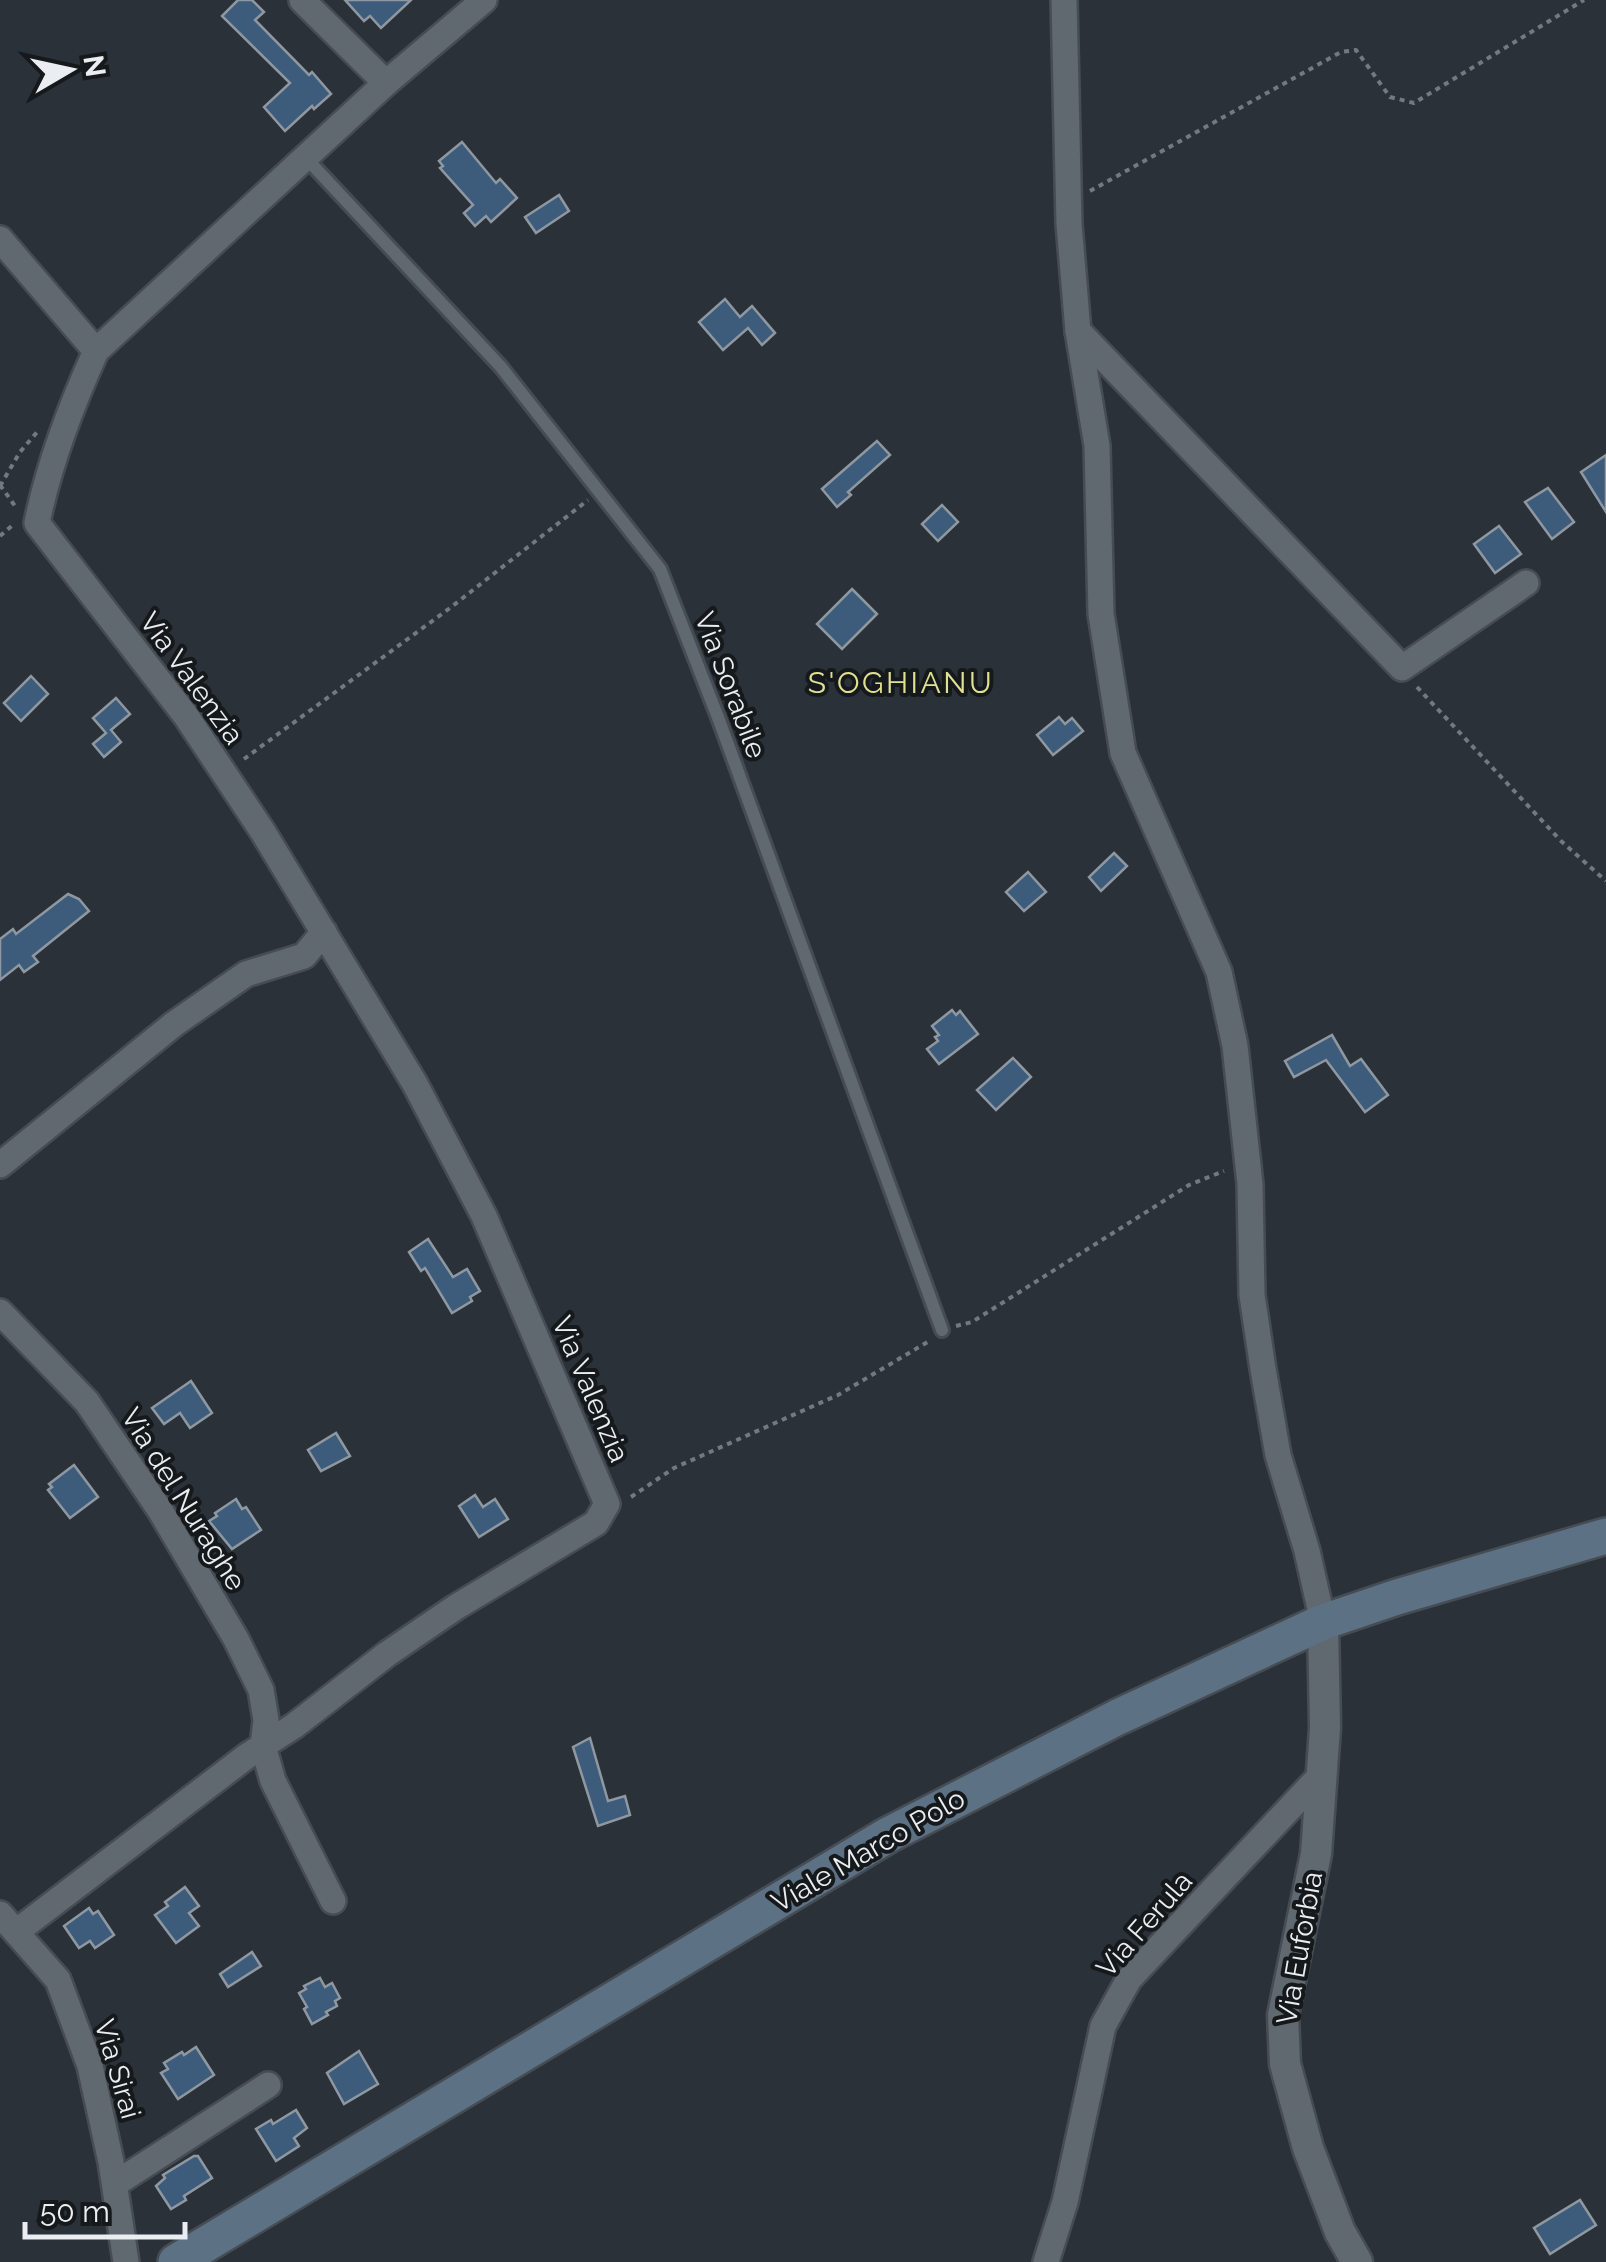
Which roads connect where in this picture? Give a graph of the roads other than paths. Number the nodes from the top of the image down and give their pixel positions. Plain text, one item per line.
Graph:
1 (302, 0) edge
2 (484, 0) edge
3 (1064, 0) edge
4 (386, 83) junction
5 (306, 158) junction
6 (0, 239) edge
7 (1078, 330) junction
8 (96, 351) junction
9 (1526, 583) dead end
10 (324, 932) junction
11 (0, 1165) edge
12 (0, 1312) edge
13 (942, 1330) dead end
14 (1606, 1536) edge
15 (1323, 1622) junction
16 (263, 1746) junction
17 (1321, 1776) junction
18 (333, 1901) dead end
19 (8, 1923) edge
20 (268, 2085) dead end
21 (114, 2184) junction
22 (126, 2262) edge
23 (176, 2262) edge
24 (1046, 2262) edge
25 (1357, 2262) edge

1 - 4 street
2 - 4 street, Via Valenzia
3 - 7 street
4 - 5 street, Via Valenzia
5 - 8 street, Via Valenzia
5 - 13 lane, Via Sorabile
6 - 8 street
7 - 9 street
7 - 15 street
8 - 10 street, Via Valenzia
10 - 11 street
10 - 16 street, Via Valenzia
12 - 16 street, Via del Nuraghe
14 - 15 main road, Viale Marco Polo
15 - 17 street, Via Euforbia
15 - 23 main road, Viale Marco Polo
16 - 18 street, Via del Nuraghe
16 - 19 street
17 - 24 street, Via Ferula
17 - 25 street, Via Euforbia
19 - 21 street, Via Sirai
20 - 21 street
21 - 22 street, Via Sirai

